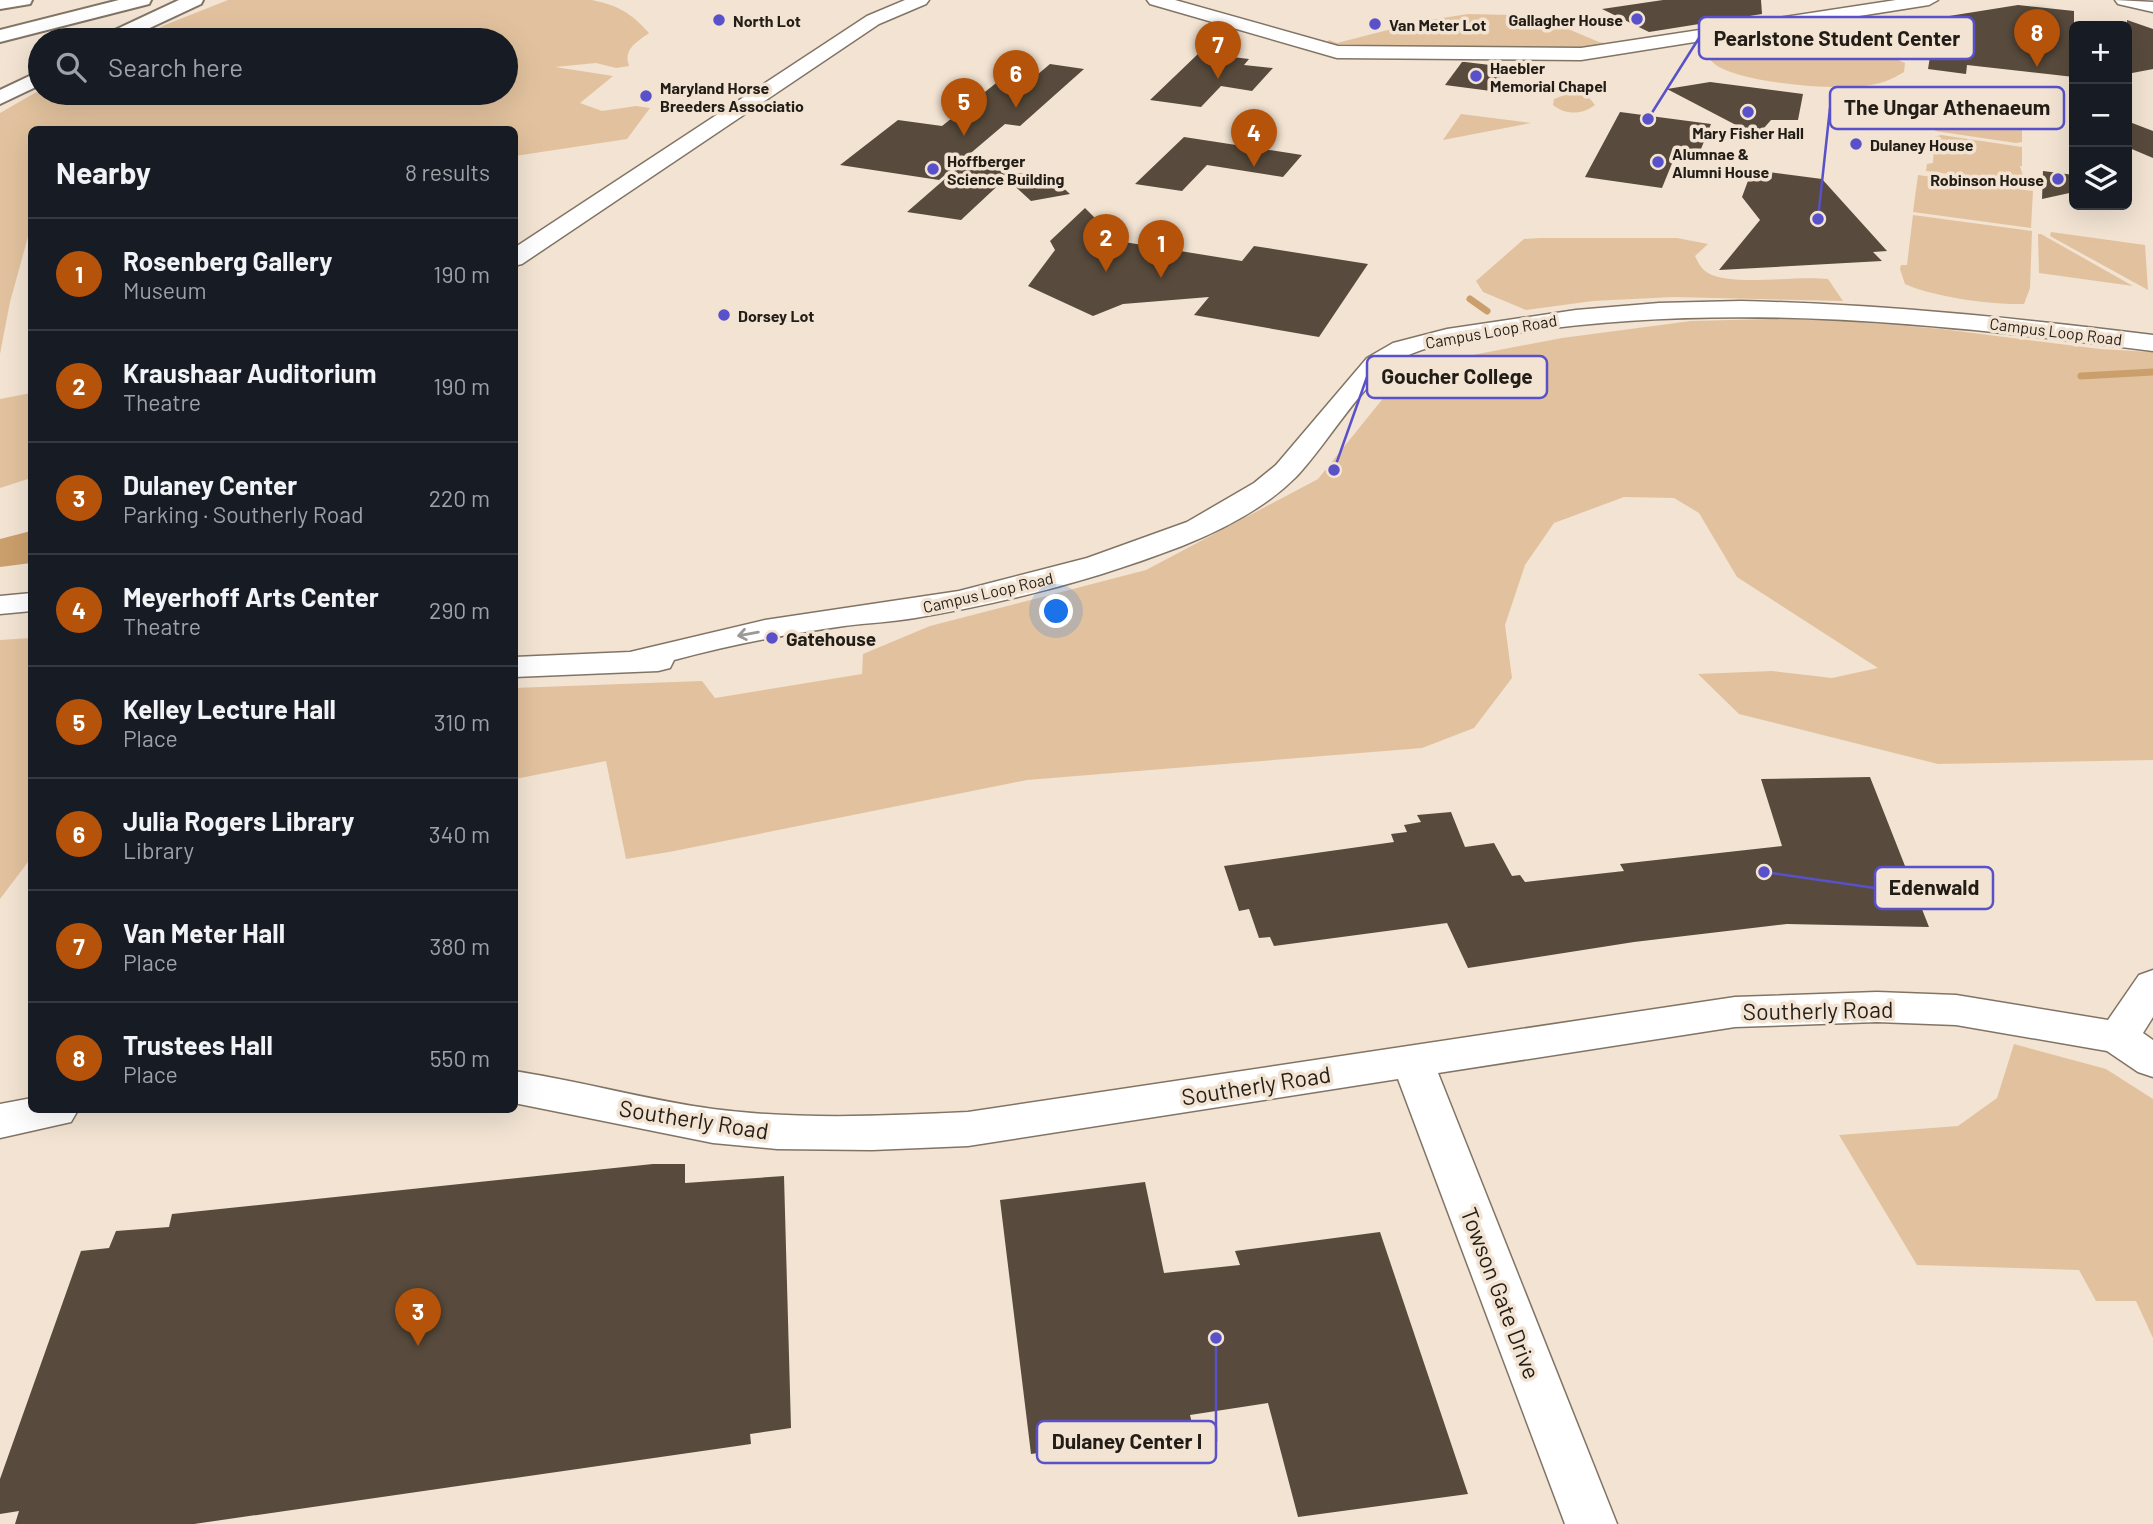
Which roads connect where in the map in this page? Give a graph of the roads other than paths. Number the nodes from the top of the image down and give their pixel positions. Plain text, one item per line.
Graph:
1 (23, 0) edge
2 (85, 0) edge
3 (142, 0) edge
4 (194, 0) edge
5 (920, 0) edge
6 (1156, 0) edge
7 (1929, 0) edge
8 (2124, 0) edge
9 (0, 3) edge
10 (2153, 7) edge
11 (0, 21) edge
12 (32, 28) edge
13 (134, 28) edge
14 (28, 29) edge
15 (0, 36) edge
16 (28, 83) edge
17 (0, 98) edge
18 (518, 256) edge
19 (2153, 343) edge
20 (28, 602) edge
21 (0, 606) edge
22 (518, 667) edge
23 (2153, 985) edge
24 (2118, 1037) junction
25 (1412, 1061) junction
26 (2153, 1061) edge
27 (518, 1088) edge
28 (41, 1113) edge
29 (0, 1121) edge
30 (1591, 1524) edge

1 - 9 highway
2 - 11 highway
3 - 12 highway
4 - 13 highway
5 - 18 street
6 - 7 street
8 - 10 street
14 - 15 highway
16 - 17 highway
19 - 22 street, Campus Loop Road
20 - 21 street
23 - 24 street
24 - 25 street, Southerly Road
24 - 26 street
25 - 27 street, Southerly Road
25 - 30 street, Towson Gate Drive
28 - 29 street

